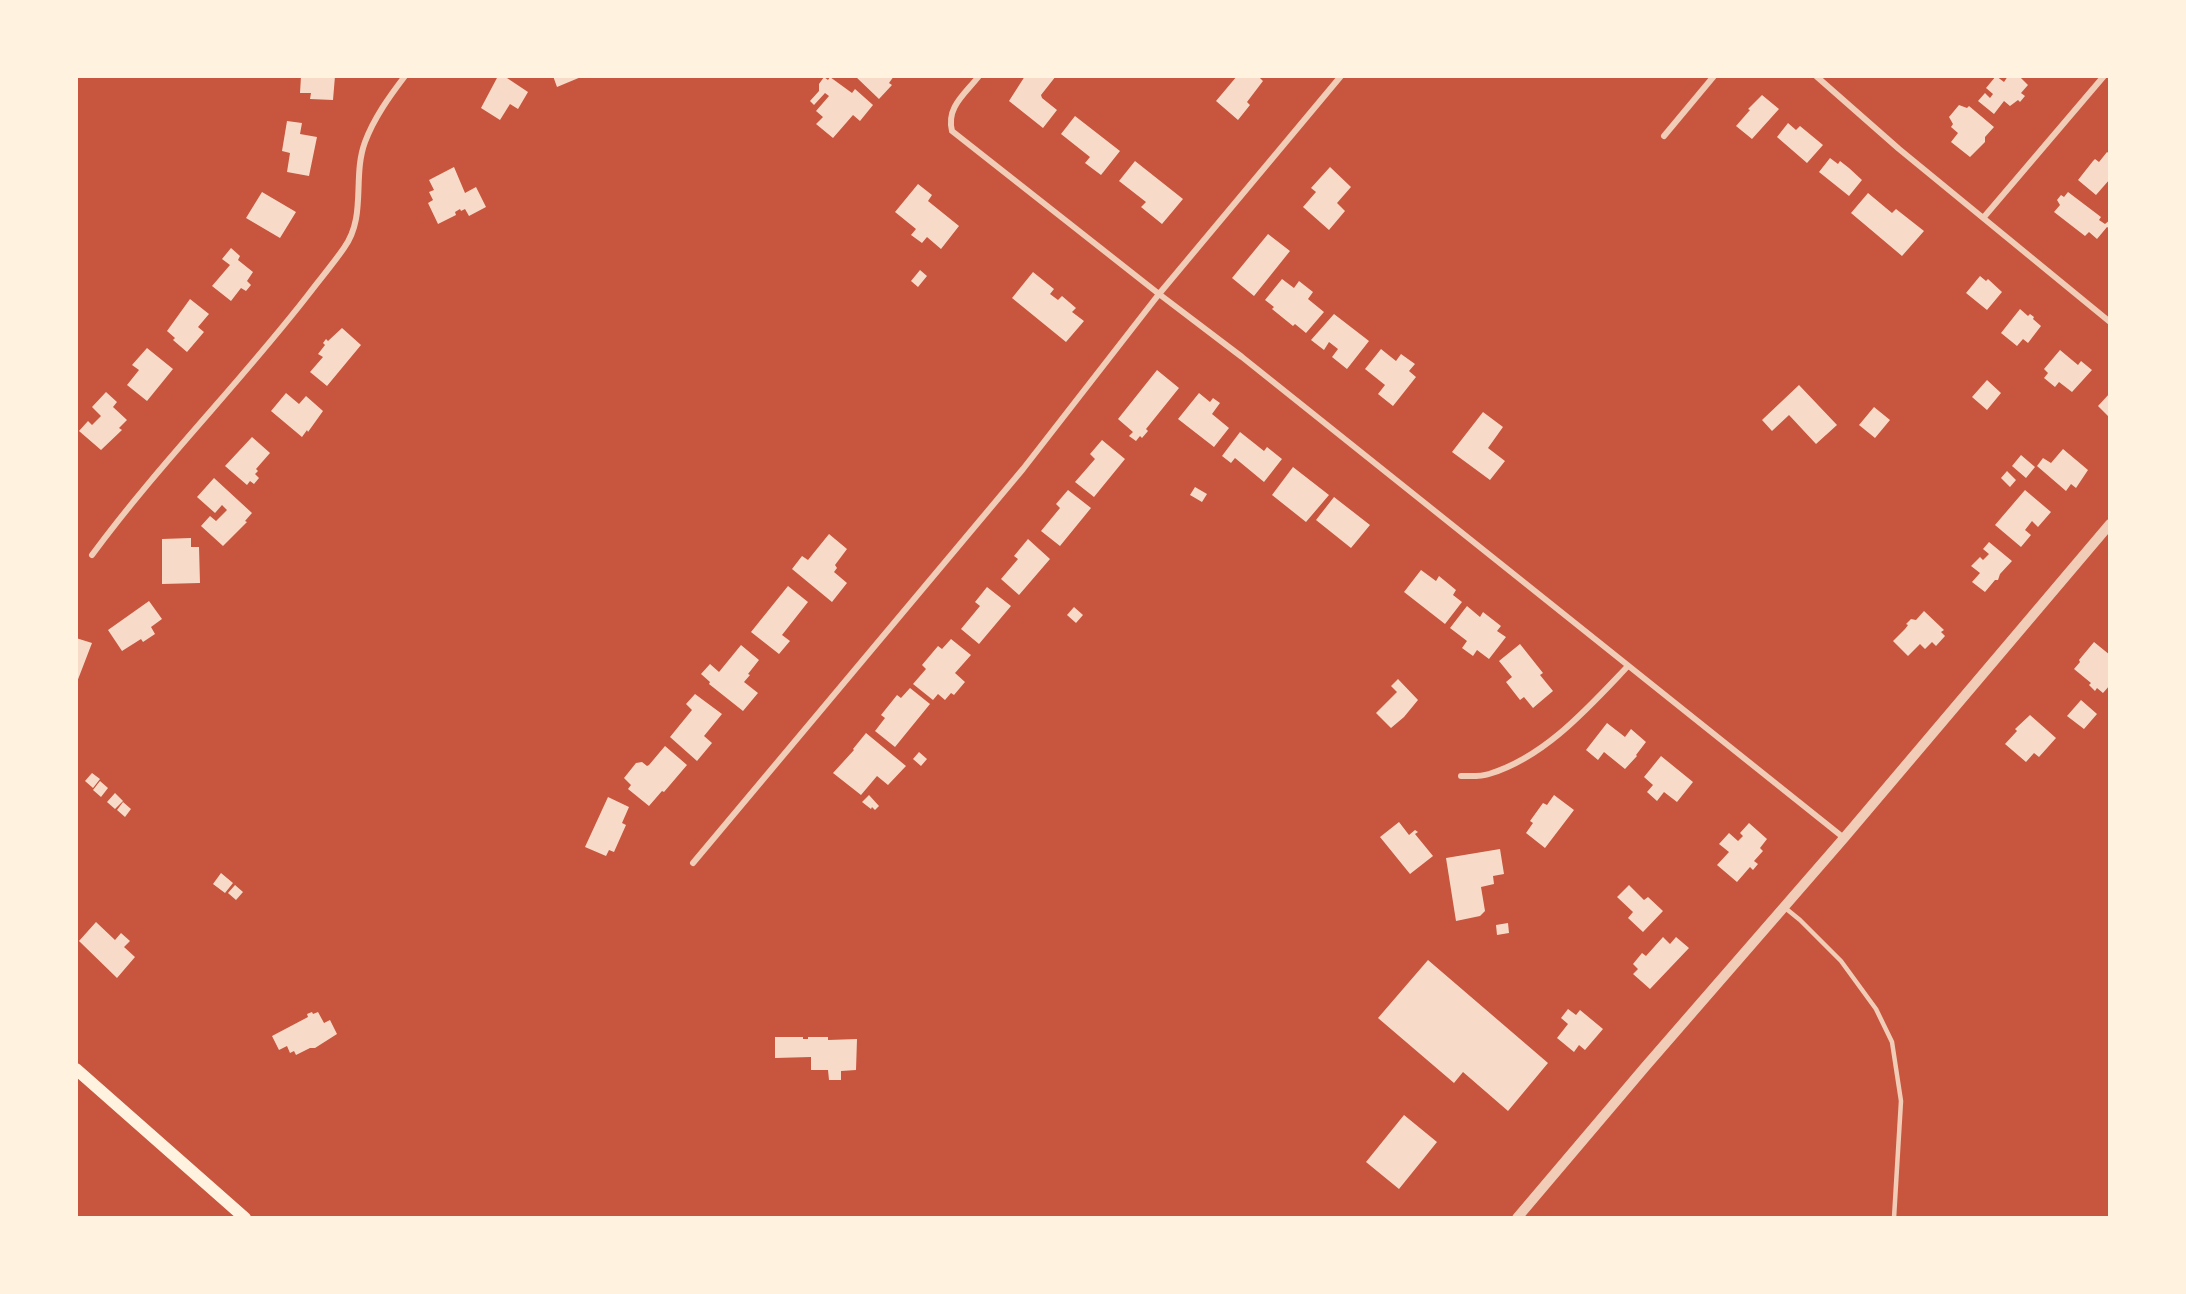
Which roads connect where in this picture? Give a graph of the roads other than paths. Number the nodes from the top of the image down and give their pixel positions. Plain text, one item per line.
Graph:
1 (405, 76) edge
2 (979, 76) edge
3 (1341, 76) edge
4 (1714, 76) edge
5 (1816, 76) edge
6 (2104, 76) edge
7 (1664, 136) dead end
8 (1984, 218) junction
9 (1159, 294) junction
10 (2109, 322) edge
11 (2109, 524) edge
12 (93, 555) dead end
13 (1628, 666) junction
14 (1461, 776) dead end
15 (1844, 838) junction
16 (693, 863) dead end
17 (1784, 907) junction
18 (76, 1069) edge
19 (245, 1218) edge
20 (1517, 1218) edge
21 (1894, 1218) edge

1 - 12 street
2 - 9 street
3 - 9 street
4 - 7 street
5 - 8 street
6 - 8 street
8 - 10 street
9 - 13 street
9 - 16 street
11 - 15 street
13 - 14 street
13 - 15 street
15 - 17 street
17 - 20 street
17 - 21 lane
18 - 19 main road

